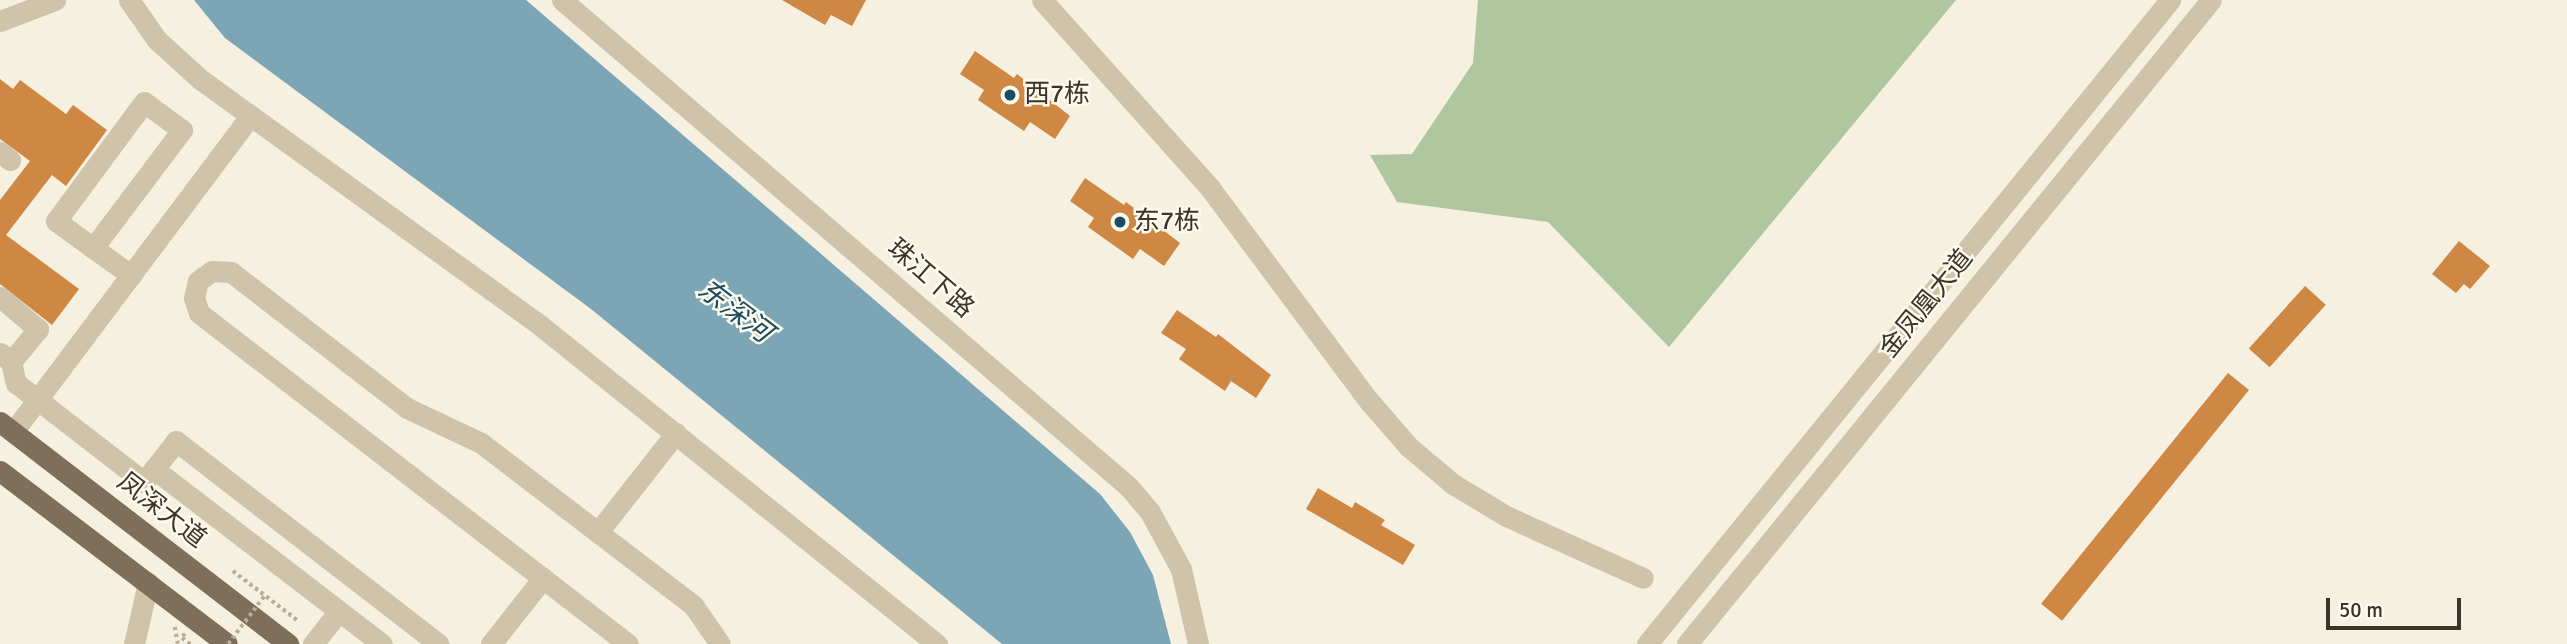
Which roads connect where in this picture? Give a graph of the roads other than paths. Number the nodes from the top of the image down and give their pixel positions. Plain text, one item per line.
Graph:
1 (55, 0) edge
2 (129, 0) edge
3 (562, 0) edge
4 (1042, 0) edge
5 (2170, 0) edge
6 (2211, 0) edge
7 (0, 21) edge
8 (250, 116) junction
9 (93, 248) junction
10 (131, 275) junction
11 (0, 297) edge
12 (5, 357) edge
13 (37, 399) junction
14 (6, 427) edge
15 (676, 433) junction
16 (155, 469) junction
17 (0, 471) edge
18 (598, 532) junction
19 (543, 578) junction
20 (1643, 578) dead end
21 (148, 583) junction
22 (339, 611) junction
23 (134, 644) edge
24 (228, 644) edge
25 (288, 644) edge
26 (313, 644) edge
27 (382, 644) edge
28 (439, 644) edge
29 (491, 644) edge
30 (628, 644) edge
31 (720, 644) edge
32 (937, 644) edge
33 (1198, 644) edge
34 (1647, 644) edge
35 (1687, 644) edge

1 - 7 street
2 - 8 street
3 - 33 street, 珠江下路
4 - 20 street
5 - 34 street, 金凤凰大道
6 - 35 street, 金凤凰大道
8 - 10 street
8 - 15 street
9 - 9 street
9 - 10 street
10 - 13 street
11 - 12 street
12 - 13 street
13 - 14 street
13 - 16 street
14 - 25 main road, 凤深大道
15 - 18 street
15 - 32 street
16 - 22 street
16 - 28 street
17 - 21 main road
18 - 19 street
18 - 31 street
19 - 29 street
19 - 30 street
21 - 23 street
21 - 24 main road
22 - 26 street
22 - 27 street

